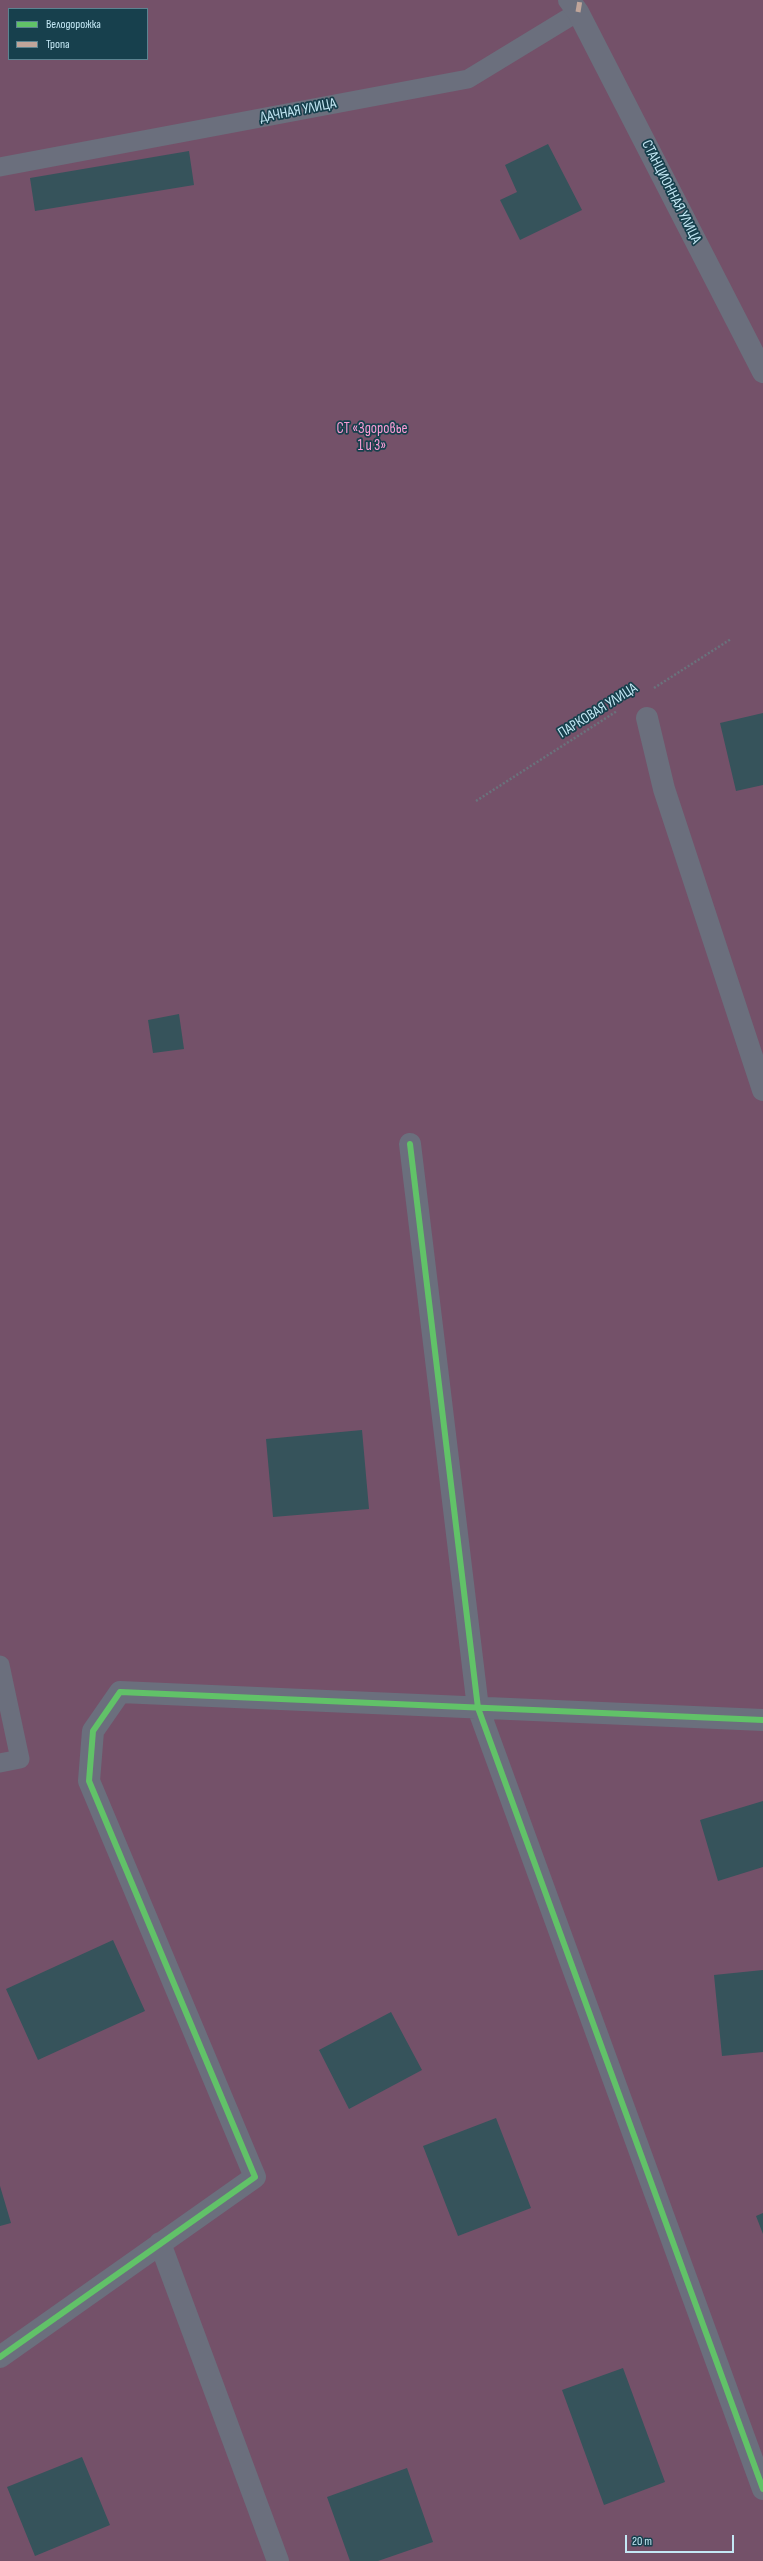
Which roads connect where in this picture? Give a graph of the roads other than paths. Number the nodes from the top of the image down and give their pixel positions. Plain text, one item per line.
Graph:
1 (574, 6) edge
2 (0, 167) edge
3 (763, 372) edge
4 (647, 718) dead end
5 (763, 1090) edge
6 (410, 1144) dead end
7 (0, 1664) edge
8 (478, 1708) junction
9 (763, 1720) edge
10 (0, 1763) edge
11 (160, 2243) junction
12 (0, 2357) edge
13 (763, 2489) edge
14 (278, 2561) edge

1 - 2 lane, ДАЧНАЯ УЛИЦА
1 - 3 street, СТАНЦИОННАЯ УЛИЦА
4 - 5 street
6 - 8 street
7 - 10 lane
8 - 9 street
8 - 11 street
8 - 13 street
11 - 12 street
11 - 14 street

